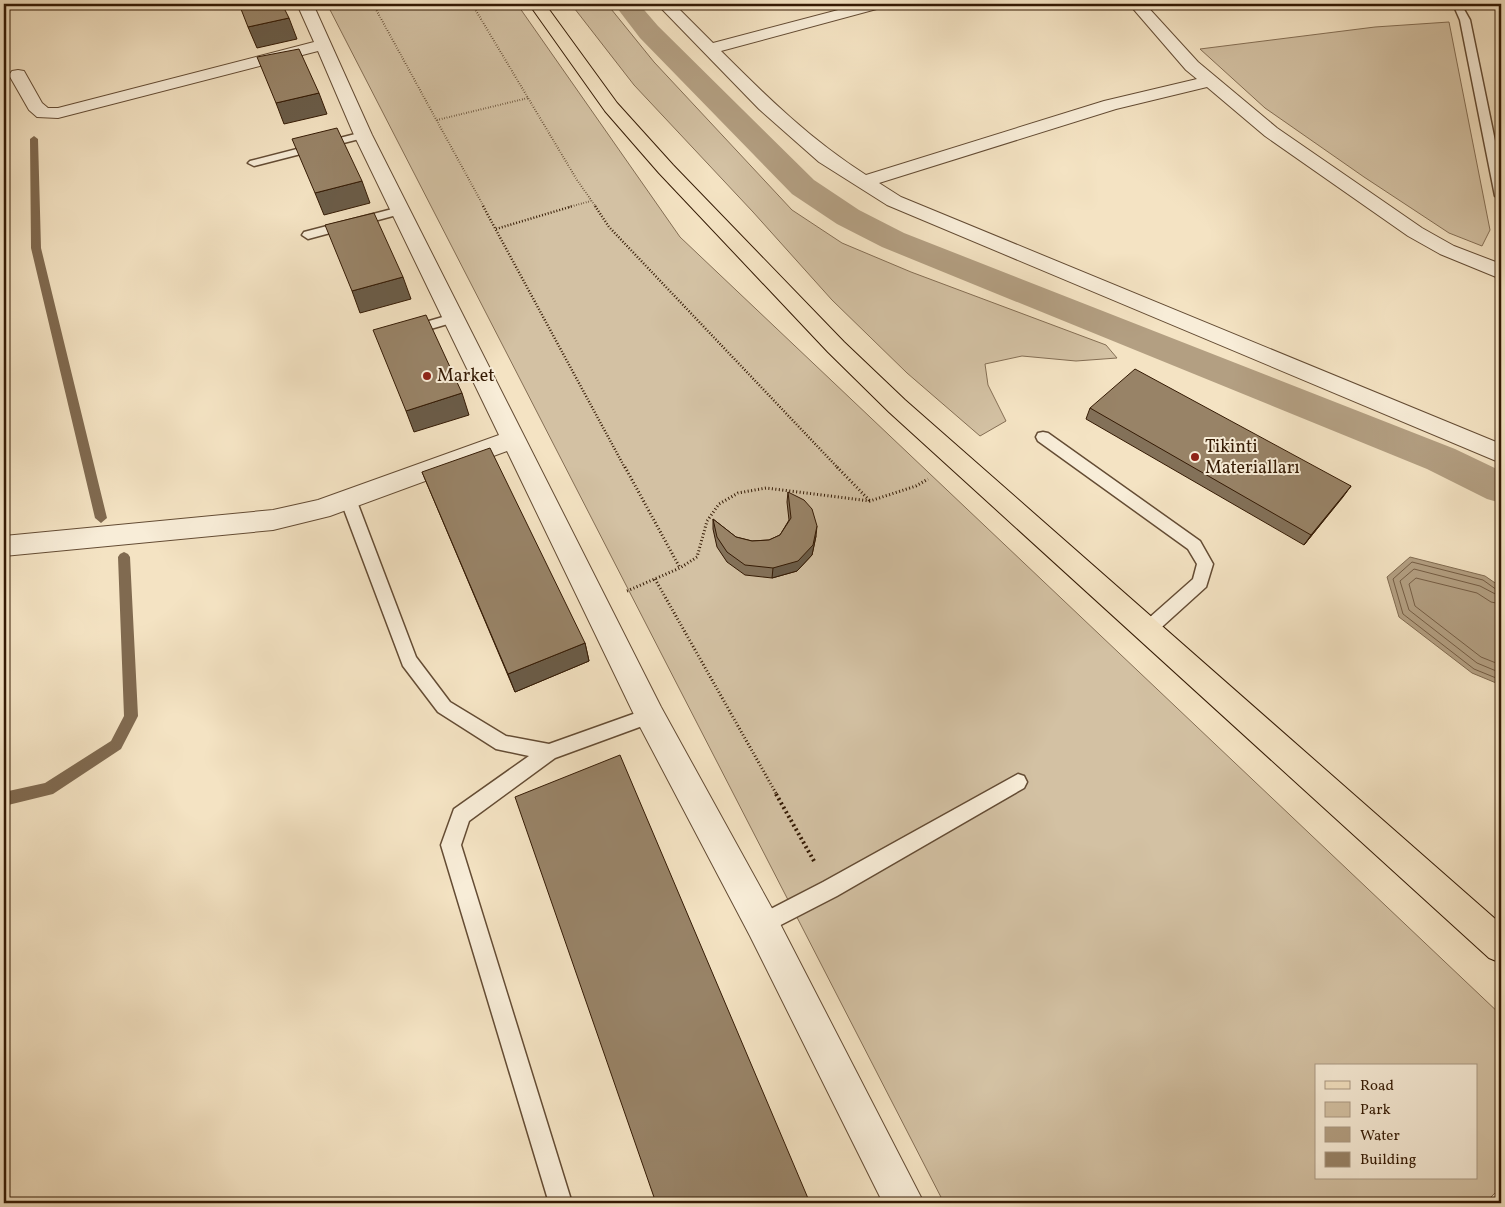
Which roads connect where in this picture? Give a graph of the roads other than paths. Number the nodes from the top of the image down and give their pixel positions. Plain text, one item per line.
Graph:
1 (306, 4) edge
2 (537, 4) edge
3 (665, 4) edge
4 (878, 4) edge
5 (1137, 4) edge
6 (1457, 4) edge
7 (323, 45) junction
8 (709, 49) junction
9 (18, 75) dead end
10 (1210, 82) junction
11 (363, 136) junction
12 (254, 162) dead end
13 (864, 182) junction
14 (1501, 196) edge
15 (400, 211) junction
16 (308, 235) dead end
17 (1501, 272) edge
18 (453, 318) junction
19 (396, 335) edge
20 (1043, 437) dead end
21 (513, 439) junction
22 (1501, 454) edge
23 (348, 499) junction
24 (4, 546) edge
25 (1147, 630) junction
26 (650, 716) junction
27 (548, 752) junction
28 (1018, 782) dead end
29 (762, 924) junction
30 (1501, 946) edge
31 (561, 1203) edge
32 (904, 1203) edge

1 - 7 street
2 - 25 main road
3 - 8 street
4 - 8 street
5 - 10 street
6 - 14 lane
7 - 9 street
7 - 11 street
8 - 13 street
10 - 13 street
10 - 17 street
11 - 12 lane
11 - 15 street
13 - 22 street
15 - 16 lane
15 - 18 street
18 - 19 lane
18 - 21 street
20 - 25 lane
21 - 23 street
21 - 26 street
23 - 24 street
23 - 27 lane
25 - 30 main road
26 - 27 lane
26 - 29 street
27 - 31 lane
28 - 29 lane
29 - 32 street

